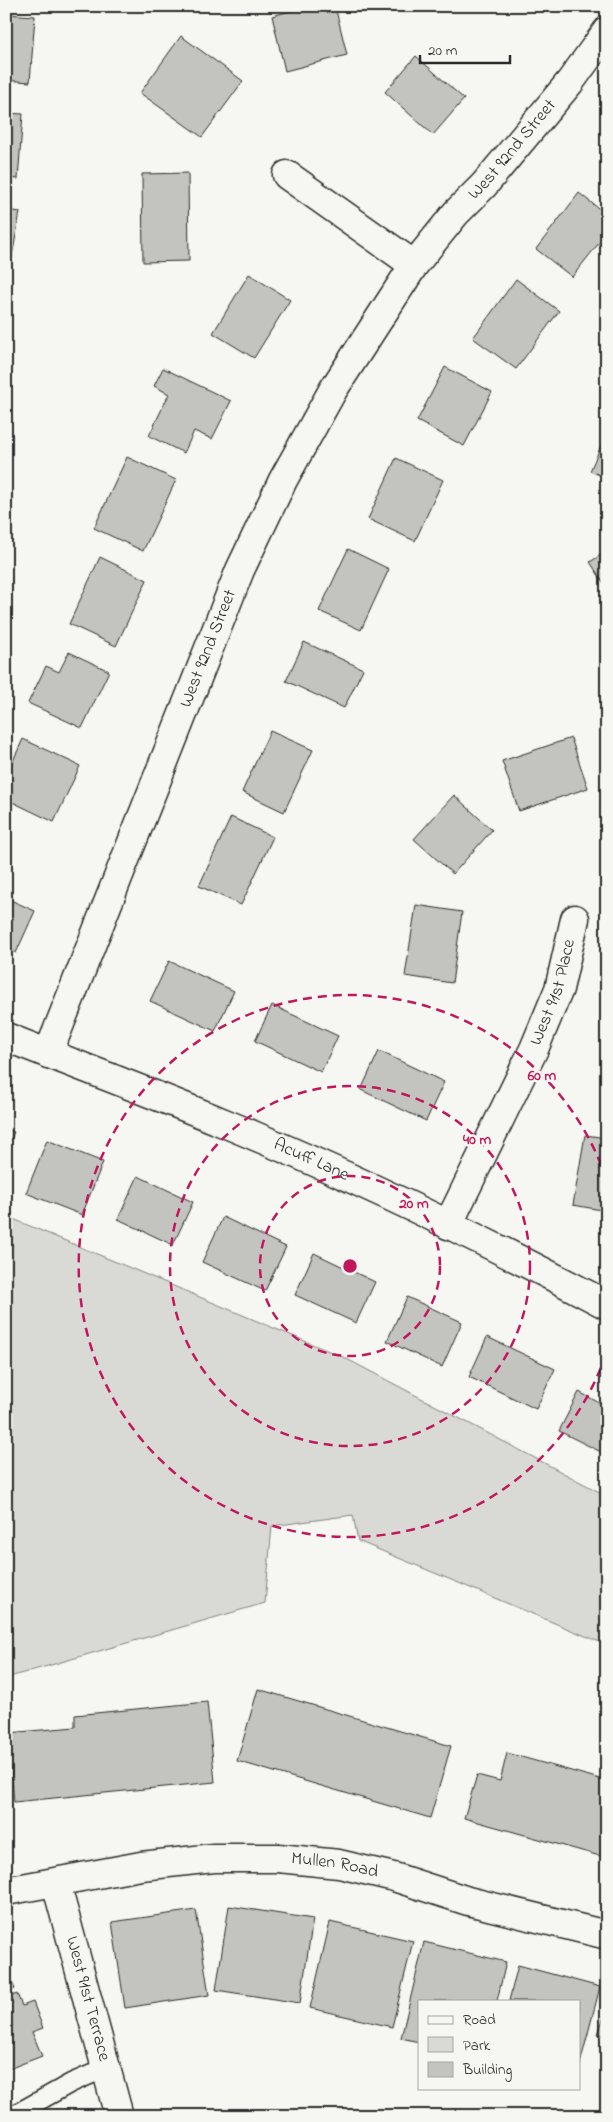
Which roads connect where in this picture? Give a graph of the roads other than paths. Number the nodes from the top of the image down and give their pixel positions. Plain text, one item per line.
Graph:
1 (607, 31) edge
2 (287, 175) dead end
3 (414, 265) junction
4 (575, 919) dead end
5 (6, 1037) edge
6 (48, 1054) junction
7 (448, 1224) junction
8 (607, 1305) edge
9 (56, 1883) junction
10 (6, 1891) edge
11 (607, 1935) edge
12 (106, 2068) junction
13 (12, 2116) edge
14 (119, 2116) edge

1 - 3 street, West 92nd Street
2 - 3 street
3 - 6 street, West 92nd Street
4 - 7 street, West 91st Place
5 - 6 street, Acuff Lane
6 - 7 street, Acuff Lane
7 - 8 street, Acuff Lane
9 - 10 street
9 - 11 street, Mullen Road
9 - 12 street, West 91st Terrace
12 - 13 lane
12 - 14 street, West 91st Terrace

